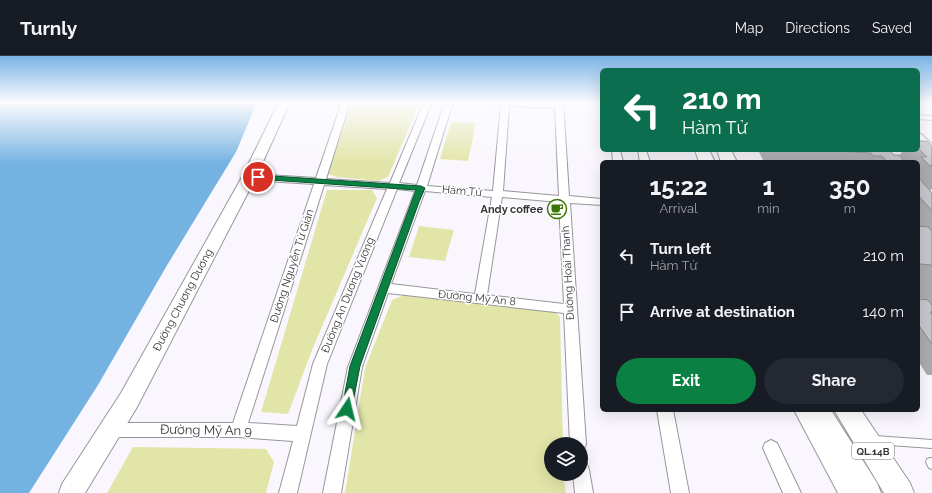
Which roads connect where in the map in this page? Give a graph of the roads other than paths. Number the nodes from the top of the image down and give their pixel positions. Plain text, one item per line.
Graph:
1 (275, 122) edge
2 (339, 122) edge
3 (420, 122) edge
4 (442, 122) edge
5 (504, 122) edge
6 (560, 122) edge
7 (920, 138) edge
8 (932, 148) edge
9 (249, 177) junction
10 (320, 181) junction
11 (394, 186) junction
12 (421, 188) junction
13 (498, 194) junction
14 (565, 200) junction
15 (600, 202) edge
16 (384, 288) junction
17 (480, 298) junction
18 (570, 309) junction
19 (664, 412) edge
20 (806, 412) edge
21 (818, 412) edge
22 (849, 412) edge
23 (858, 412) edge
24 (109, 430) junction
25 (238, 430) junction
26 (302, 434) junction
27 (578, 437) edge
28 (872, 440) junction
29 (932, 444) edge
30 (771, 448) dead end
31 (582, 481) edge
32 (71, 493) edge
33 (288, 493) edge
34 (332, 493) edge
35 (584, 493) edge
36 (680, 493) edge
37 (792, 493) edge
38 (850, 493) edge
39 (867, 493) edge
40 (900, 493) edge
41 (915, 493) edge

1 - 9 main road, Đường Chương Dương
2 - 10 street, Đường Nguyễn Tử Giản
3 - 11 street, Đường An Dương Vương
4 - 12 street
5 - 13 street
6 - 14 street, Đường Hoài Thanh
7 - 8 street
9 - 10 street, Hàm Tử
9 - 24 main road, Đường Chương Dương
10 - 11 street, Hàm Tử
10 - 25 street, Đường Nguyễn Tử Giản
11 - 12 street, Hàm Tử
11 - 26 street, Đường An Dương Vương
12 - 13 street, Hàm Tử
12 - 16 street
13 - 14 street, Hàm Tử
13 - 17 street
14 - 15 street, Hàm Tử
14 - 18 street, Đường Hoài Thanh
16 - 17 street, Đường Mỹ An 8
16 - 34 street
17 - 18 street, Đường Mỹ An 8
18 - 27 street, Đường Hoài Thanh
19 - 36 street
20 - 38 main road
21 - 39 highway, QL.14B
22 - 28 highway, QL.14B
23 - 28 main road
24 - 25 street, Đường Mỹ An 9
24 - 32 main road, Đường Chương Dương
25 - 26 street, Đường Mỹ An 9
26 - 33 street, Đường An Dương Vương
28 - 29 lane
28 - 40 highway, QL.14B
28 - 41 main road
30 - 37 street
31 - 35 street

